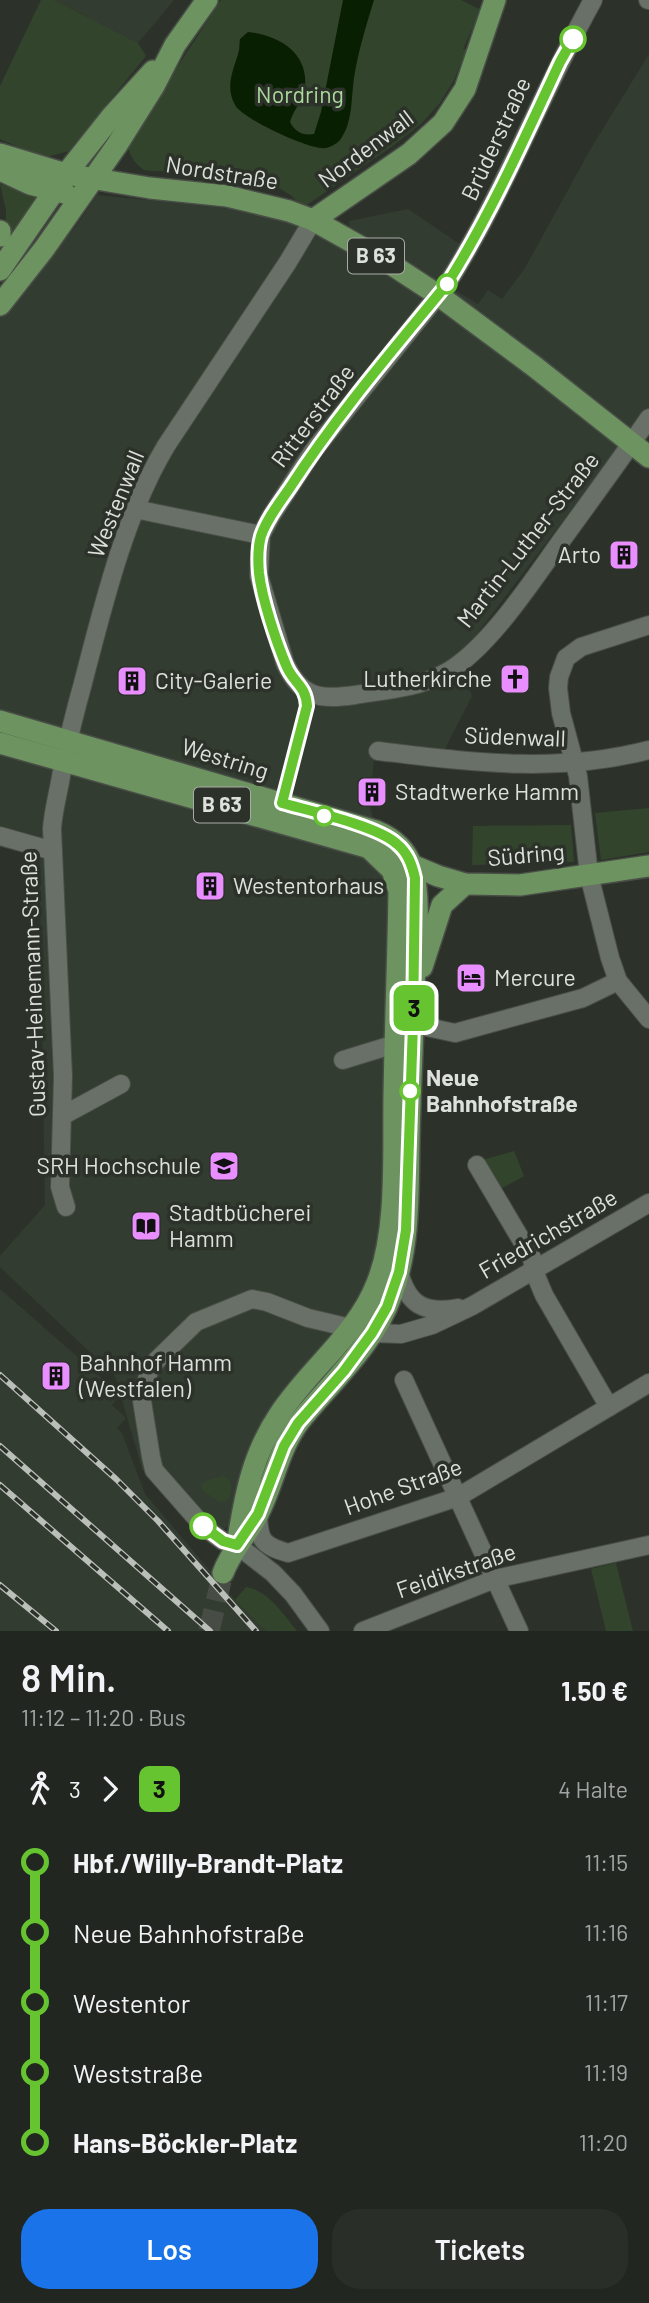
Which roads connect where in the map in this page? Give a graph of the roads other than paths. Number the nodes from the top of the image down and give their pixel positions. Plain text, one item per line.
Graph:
1 (207, 0) edge
2 (495, 0) edge
3 (593, 0) edge
4 (166, 61) junction
5 (117, 145) junction
6 (0, 154) edge
7 (0, 170) edge
8 (60, 182) junction
9 (87, 188) junction
10 (150, 188) junction
11 (313, 220) junction
12 (0, 270) edge
13 (438, 295) junction
14 (0, 305) edge
15 (649, 418) edge
16 (633, 443) junction
17 (649, 457) edge
18 (135, 509) junction
19 (261, 535) junction
20 (649, 625) edge
21 (309, 694) joint
22 (0, 721) edge
23 (0, 743) edge
24 (66, 750) junction
25 (649, 750) edge
26 (378, 751) dead end
27 (574, 764) junction
28 (0, 836) edge
29 (369, 848) junction
30 (53, 851) junction
31 (411, 863) junction
32 (649, 866) edge
33 (589, 875) junction
34 (465, 884) junction
35 (618, 981) junction
36 (414, 994) junction
37 (649, 1019) edge
38 (413, 1024) junction
39 (394, 1044) junction
40 (343, 1060) dead end
41 (121, 1084) dead end
42 (62, 1116) junction
43 (477, 1165) dead end
44 (649, 1203) edge
45 (66, 1207) dead end
46 (534, 1271) junction
47 (399, 1272) junction
48 (472, 1306) junction
49 (351, 1328) junction
50 (372, 1333) junction
51 (404, 1380) dead end
52 (649, 1383) edge
53 (609, 1407) junction
54 (458, 1497) junction
55 (258, 1514) junction
56 (237, 1545) junction
57 (649, 1545) edge
58 (223, 1573) tunnel mouth
59 (495, 1579) junction
60 (320, 1631) edge
61 (363, 1631) edge
62 (519, 1631) edge

1 - 4 main road
2 - 11 main road, Nordenwall
3 - 13 street, Brüderstraße
4 - 5 main road
4 - 8 main road
5 - 9 main road
5 - 10 main road
6 - 8 main road, B 63
7 - 8 main road
8 - 9 main road, Nordstraße / B 63
8 - 12 main road
9 - 10 main road, Nordstraße / B 63
9 - 14 main road
10 - 11 main road, Nordstraße / B 63
11 - 13 main road, Nordstraße / B 63
11 - 18 street, Westenwall
13 - 16 main road, Nordstraße / B 63
13 - 19 street, Ritterstraße
15 - 16 street, Martin-Luther-Straße
16 - 17 main road, B 63
16 - 21 street, Martin-Luther-Straße
18 - 19 street
18 - 24 street, Westenwall
19 - 21 street, Ritterstraße
20 - 27 street
22 - 24 main road, B 63
23 - 24 main road, B 63
24 - 29 main road, Westring / B 63
24 - 30 street, Gustav-Heinemann-Straße
24 - 31 main road, Westring / B 63
25 - 27 street, Südenwall
26 - 27 street, Südenwall
27 - 33 street
28 - 30 street
29 - 31 main road, Westring / B 63
29 - 39 main road
30 - 42 street, Gustav-Heinemann-Straße
31 - 34 main road, Südring / B 63
31 - 36 main road
32 - 33 main road, Südring / B 63
33 - 34 main road, Südring / B 63
33 - 35 street
34 - 36 main road
35 - 37 street
35 - 38 street
36 - 38 main road
38 - 47 main road
39 - 40 street
39 - 49 main road
41 - 42 street
42 - 45 street, Gustav-Heinemann-Straße
43 - 46 street
44 - 46 street, Friedrichstraße
46 - 48 street, Friedrichstraße
46 - 53 street
47 - 48 street, Friedrichstraße
47 - 50 main road
48 - 50 street, Friedrichstraße
49 - 50 street, Friedrichstraße
49 - 56 main road
49 - 56 street, Friedrichstraße
50 - 55 main road
51 - 54 street
52 - 53 street, Hohe Straße
53 - 54 street, Hohe Straße
54 - 55 street, Hohe Straße
54 - 59 street
55 - 56 main road
56 - 58 main road
56 - 60 street, Friedrichstraße
57 - 59 street, Feidikstraße
59 - 61 street, Feidikstraße
59 - 62 street

